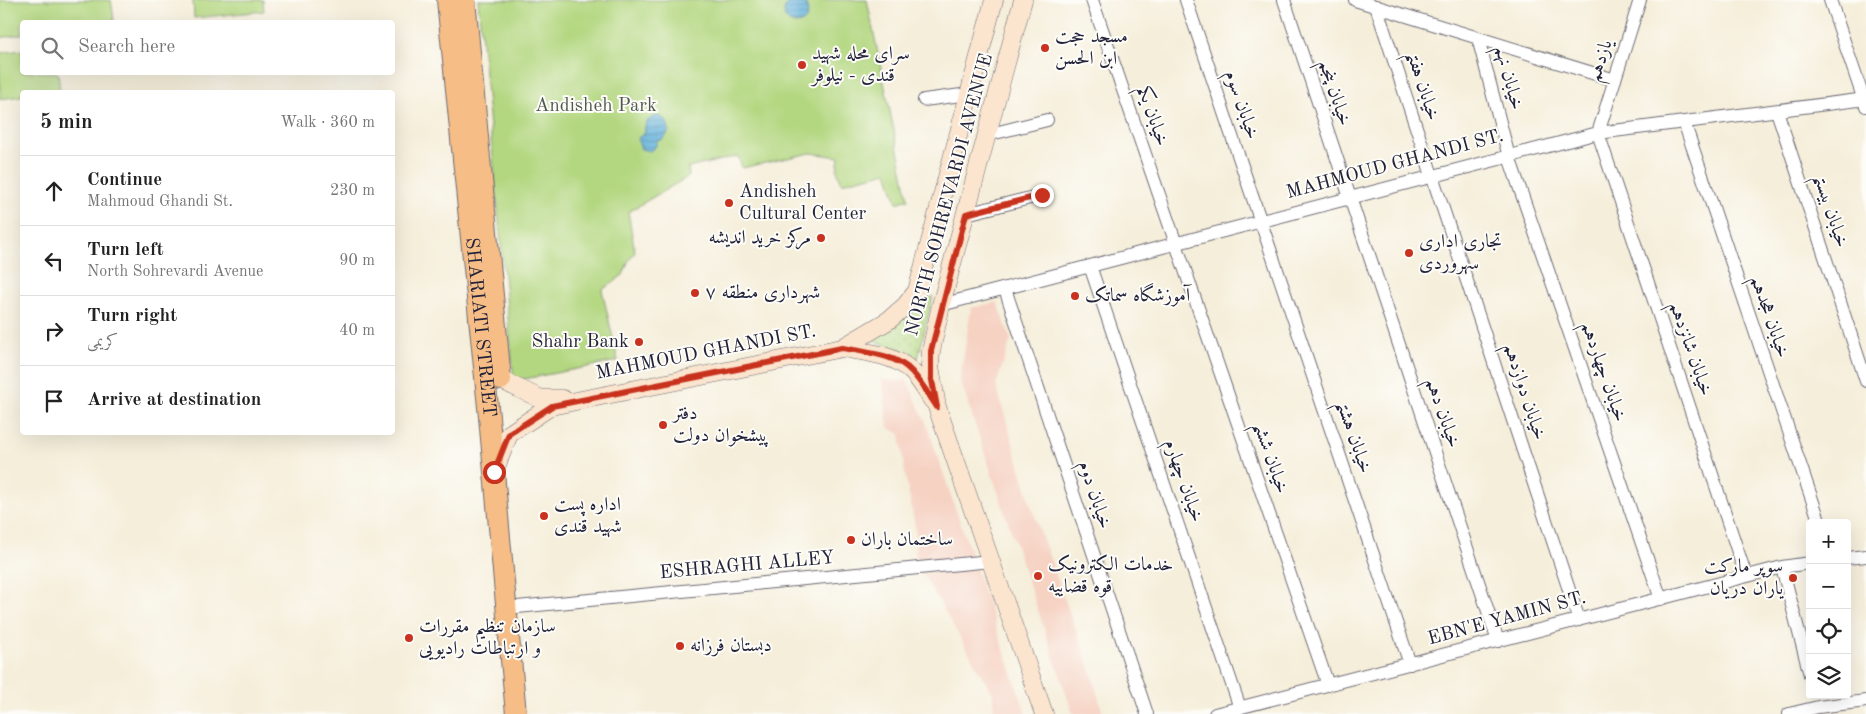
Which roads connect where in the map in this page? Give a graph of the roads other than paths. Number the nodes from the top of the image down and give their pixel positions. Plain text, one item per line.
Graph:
1 (448, 0) edge
2 (465, 0) edge
3 (994, 0) edge
4 (1023, 0) edge
5 (1092, 0) edge
6 (1186, 0) edge
7 (1284, 0) edge
8 (1355, 0) edge
9 (1640, 0) edge
10 (1830, 0) edge
11 (1376, 6) junction
12 (1478, 38) junction
13 (1615, 80) junction
14 (969, 94) junction
15 (924, 100) dead end
16 (1865, 101) edge
17 (1777, 111) junction
18 (1047, 120) dead end
19 (1684, 122) junction
20 (1598, 133) junction
21 (987, 135) junction
22 (1509, 157) junction
23 (1432, 177) junction
24 (1042, 195) dead end
25 (1350, 198) junction
26 (966, 214) junction
27 (1261, 222) junction
28 (1176, 244) junction
29 (1090, 266) junction
30 (1005, 289) junction
31 (917, 291) joint
32 (941, 305) junction
33 (842, 348) junction
34 (501, 380) joint
35 (1866, 381) edge
36 (579, 400) junction
37 (937, 407) junction
38 (494, 472) junction
39 (1819, 519) edge
40 (1866, 556) edge
41 (1851, 558) edge
42 (991, 562) junction
43 (1806, 564) edge
44 (1782, 567) junction
45 (1746, 576) junction
46 (1661, 598) junction
47 (507, 608) junction
48 (1580, 620) junction
49 (1498, 641) junction
50 (1806, 660) edge
51 (1410, 664) junction
52 (1328, 685) junction
53 (1866, 701) edge
54 (1818, 705) edge
55 (1240, 708) junction
56 (516, 714) edge
57 (1044, 714) edge
58 (1147, 714) edge
59 (1215, 714) edge
60 (1789, 714) edge

1 - 38 main road, SHARIATI STREET
2 - 34 main road, SHARIATI STREET
3 - 14 main road, NORTH SOHREVARDI AVENUE
4 - 21 main road, NORTH SOHREVARDI AVENUE
5 - 28 street, خیابان یکم
6 - 27 street, خیابان سوم
7 - 25 street, خیابان پنجم
8 - 11 street
9 - 13 street, یازدهم
10 - 16 street
11 - 12 street
11 - 23 street, خیابان هفتم
12 - 13 street
12 - 22 street, خیابان نهم
13 - 20 street, یازدهم
14 - 15 street
14 - 31 main road, NORTH SOHREVARDI AVENUE
16 - 17 street, MAHMOUD GHANDI ST.
17 - 19 street, MAHMOUD GHANDI ST.
17 - 35 street, خیابان بیستم
18 - 21 street
19 - 20 street, MAHMOUD GHANDI ST.
19 - 39 street, خیابان هجدهم
20 - 22 street, MAHMOUD GHANDI ST.
20 - 45 street, خیابان شانزدهم
21 - 26 main road, NORTH SOHREVARDI AVENUE
22 - 23 street, MAHMOUD GHANDI ST.
22 - 46 street, خیابان چهاردهم
23 - 25 street, MAHMOUD GHANDI ST.
23 - 48 street, خیابان دوازدهم
24 - 26 street
25 - 27 street, MAHMOUD GHANDI ST.
25 - 49 street, خیابان دهم
26 - 32 main road, NORTH SOHREVARDI AVENUE
27 - 28 street, MAHMOUD GHANDI ST.
27 - 51 street, خیابان هشتم
28 - 29 street, MAHMOUD GHANDI ST.
28 - 52 street, خیابان ششم
29 - 30 street, MAHMOUD GHANDI ST.
29 - 55 street, خیابان چهارم
30 - 32 street, MAHMOUD GHANDI ST.
30 - 58 street, خیابان دوم
31 - 33 main road, MAHMOUD GHANDI ST.
32 - 37 main road, NORTH SOHREVARDI AVENUE
33 - 36 main road, MAHMOUD GHANDI ST.
33 - 37 main road, MAHMOUD GHANDI ST.
34 - 36 main road, MAHMOUD GHANDI ST.
36 - 38 main road, MAHMOUD GHANDI ST.
37 - 42 main road, NORTH SOHREVARDI AVENUE
38 - 47 main road, SHARIATI STREET
40 - 41 street
42 - 47 street, ESHRAGHI ALLEY
42 - 57 main road, NORTH SOHREVARDI AVENUE
43 - 44 street, EBN'E YAMIN ST.
44 - 45 street, EBN'E YAMIN ST.
44 - 50 street
45 - 46 street, EBN'E YAMIN ST.
46 - 48 street, EBN'E YAMIN ST.
47 - 56 main road, SHARIATI STREET
48 - 49 street, EBN'E YAMIN ST.
49 - 51 street, EBN'E YAMIN ST.
51 - 52 street, EBN'E YAMIN ST.
52 - 55 street, EBN'E YAMIN ST.
53 - 54 street
54 - 60 street
55 - 59 street, EBN'E YAMIN ST.

